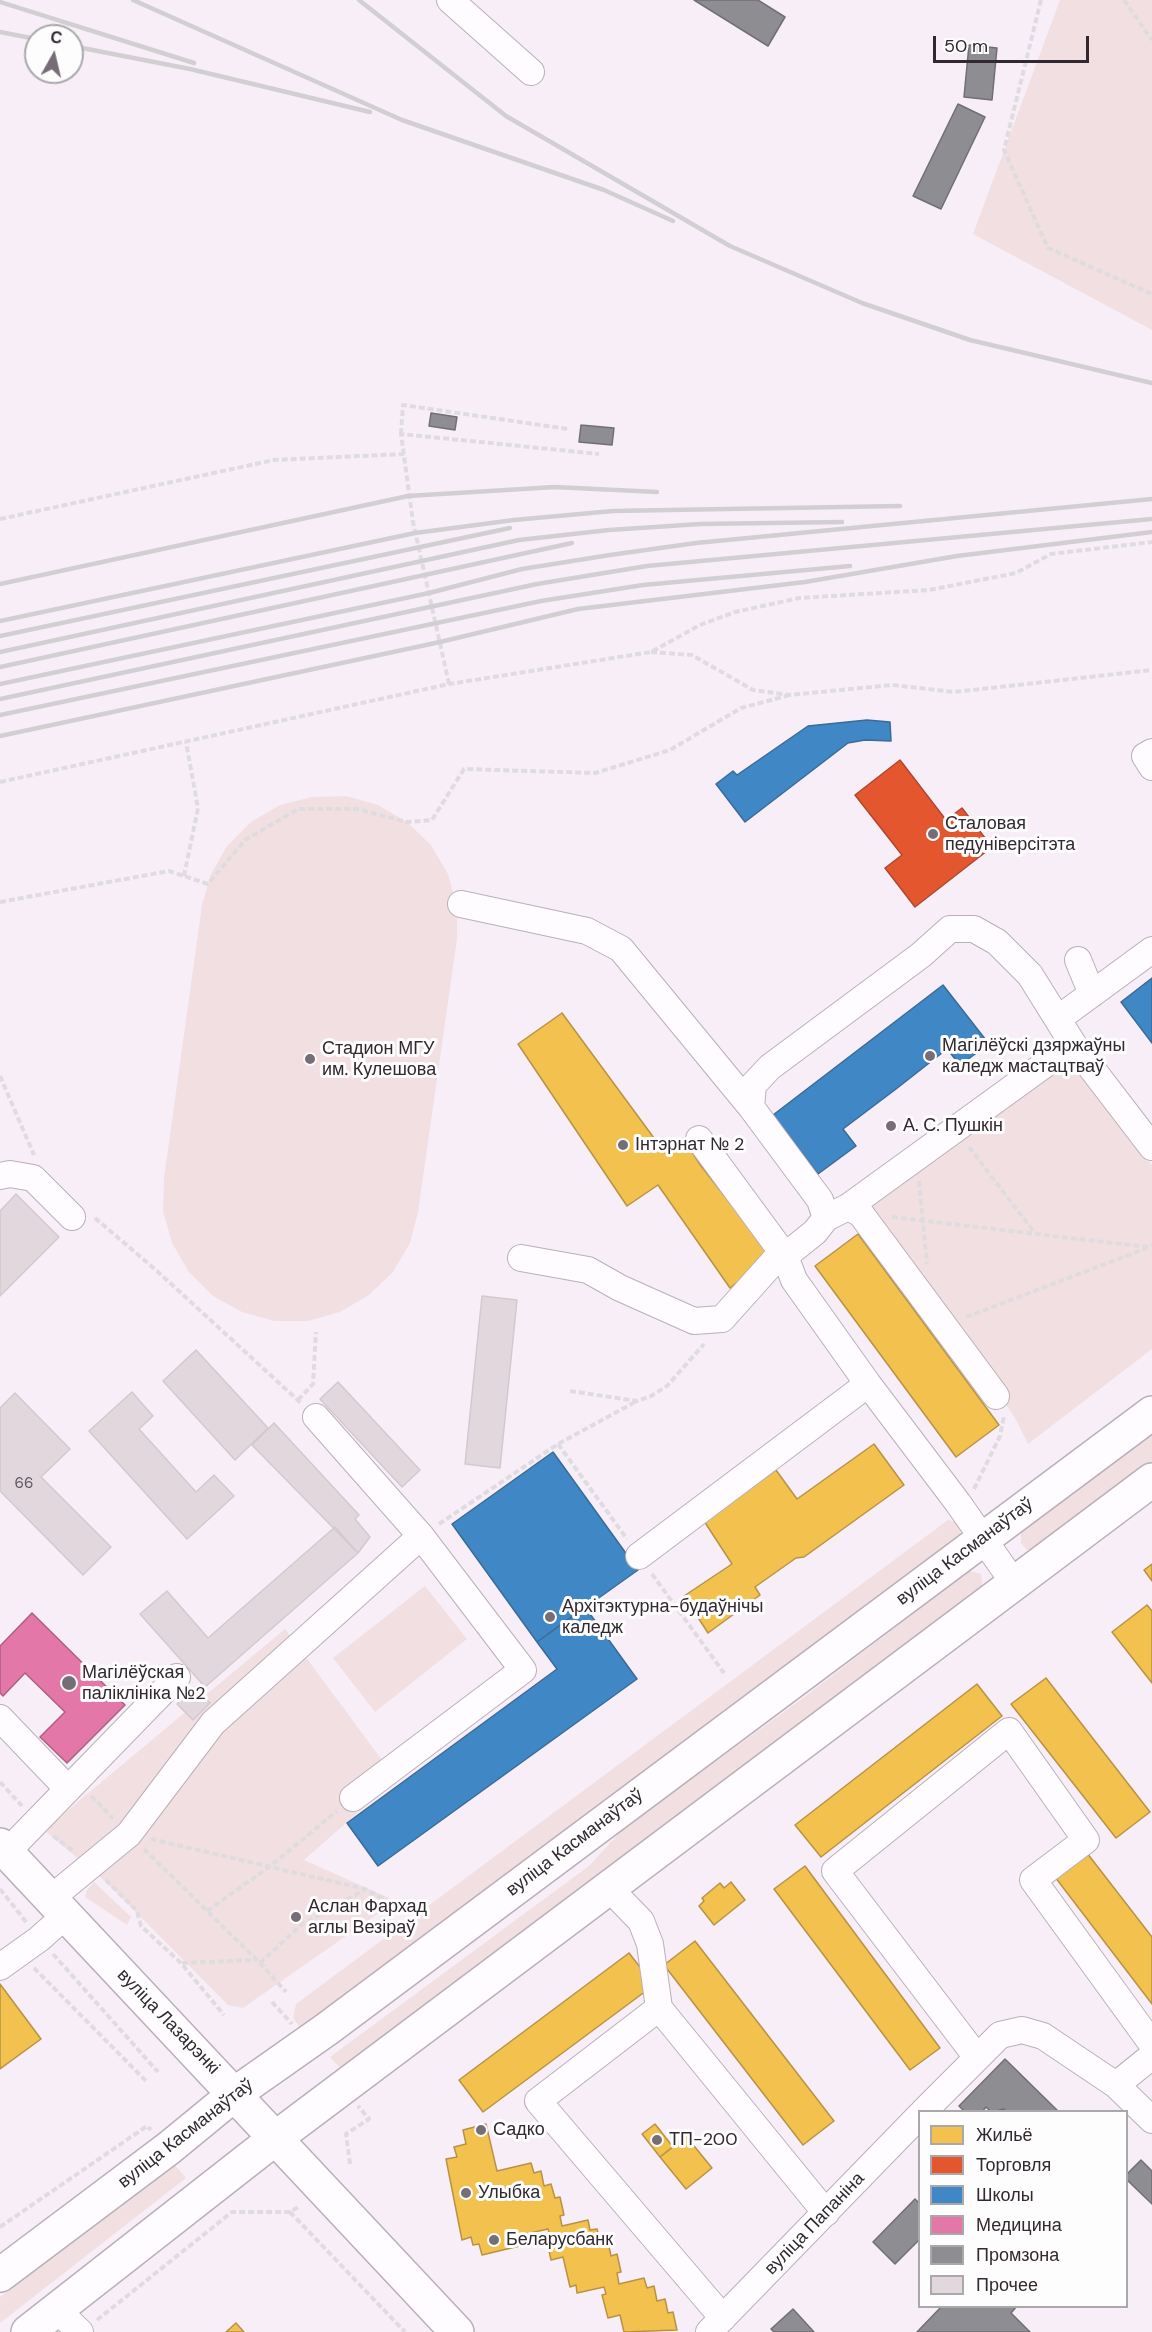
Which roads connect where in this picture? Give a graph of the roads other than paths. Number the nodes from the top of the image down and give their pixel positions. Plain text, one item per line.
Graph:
1 (450, 0) edge
2 (531, 72) dead end
3 (1152, 752) edge
4 (1152, 767) edge
5 (461, 904) dead end
6 (1152, 950) edge
7 (1078, 960) dead end
8 (1092, 994) junction
9 (1059, 1018) junction
10 (1073, 1044) junction
11 (751, 1107) junction
12 (699, 1139) dead end
13 (1152, 1147) edge
14 (0, 1176) edge
15 (845, 1213) junction
16 (80, 1214) road end
17 (783, 1254) junction
18 (521, 1258) dead end
19 (868, 1384) junction
20 (996, 1396) road end
21 (307, 1408) road end
22 (1152, 1413) edge
23 (1152, 1480) edge
24 (421, 1536) junction
25 (983, 1538) junction
26 (639, 1556) dead end
27 (1014, 1583) junction
28 (177, 1677) dead end
29 (0, 1718) edge
30 (71, 1784) junction
31 (353, 1798) road end
32 (4, 1849) edge
33 (608, 1887) junction
34 (58, 1907) junction
35 (20, 1953) edge
36 (659, 2008) junction
37 (1152, 2043) edge
38 (976, 2056) junction
39 (1152, 2056) edge
40 (1116, 2085) junction
41 (236, 2094) junction
42 (925, 2110) edge
43 (918, 2117) edge
44 (1152, 2120) edge
45 (277, 2137) junction
46 (826, 2213) junction
47 (0, 2276) edge
48 (56, 2309) junction
49 (716, 2325) edge
50 (86, 2328) edge
51 (28, 2332) edge
52 (458, 2332) edge

1 - 2 street
3 - 4 street
5 - 11 street
6 - 8 street
7 - 8 street
8 - 9 street
9 - 10 street
9 - 11 street
10 - 13 street
10 - 15 street
11 - 15 street
12 - 17 street
14 - 16 street
15 - 17 street
15 - 20 street
17 - 18 street
17 - 19 street
19 - 25 street
19 - 26 street
21 - 24 street
22 - 25 main road, вуліца Касманаўтаў
23 - 27 main road
24 - 31 street
24 - 34 street
25 - 27 street
25 - 41 main road, вуліца Касманаўтаў
27 - 33 main road
28 - 30 street
29 - 30 street
30 - 32 street
32 - 34 main road, вуліца Лазарэнкі
33 - 36 street
33 - 45 main road
34 - 35 street
34 - 41 main road, вуліца Лазарэнкі
36 - 46 street
36 - 49 street
37 - 38 street
38 - 40 street
38 - 42 street
39 - 40 street
40 - 44 street
41 - 45 main road, вуліца Лазарэнкі
41 - 47 main road, вуліца Касманаўтаў
43 - 46 street, вуліца Папаніна
45 - 48 main road
45 - 52 main road, вуліца Лазарэнкі
46 - 49 street, вуліца Папаніна
48 - 50 street
48 - 51 main road

